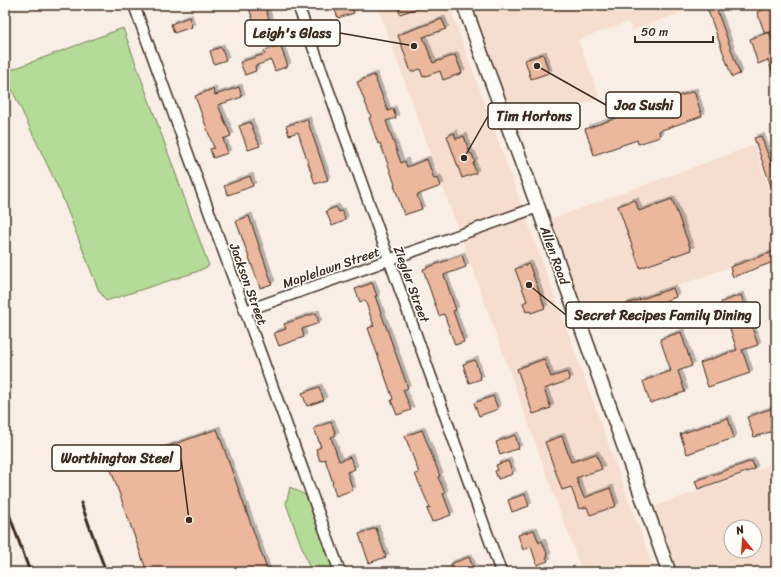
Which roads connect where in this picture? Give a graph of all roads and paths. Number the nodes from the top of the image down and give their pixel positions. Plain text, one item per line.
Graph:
1 (134, 5) edge
2 (298, 5) edge
3 (464, 5) edge
4 (538, 207) junction
5 (390, 260) junction
6 (245, 311) junction
7 (340, 572) edge
8 (502, 572) edge
9 (669, 572) edge

1 - 6 street, Jackson Street
2 - 5 street, Ziegler Street
3 - 4 main road, Allen Road
4 - 5 street, Maplelawn Street
4 - 9 main road, Allen Road
5 - 6 street, Maplelawn Street
5 - 8 street, Ziegler Street
6 - 7 street, Jackson Street

